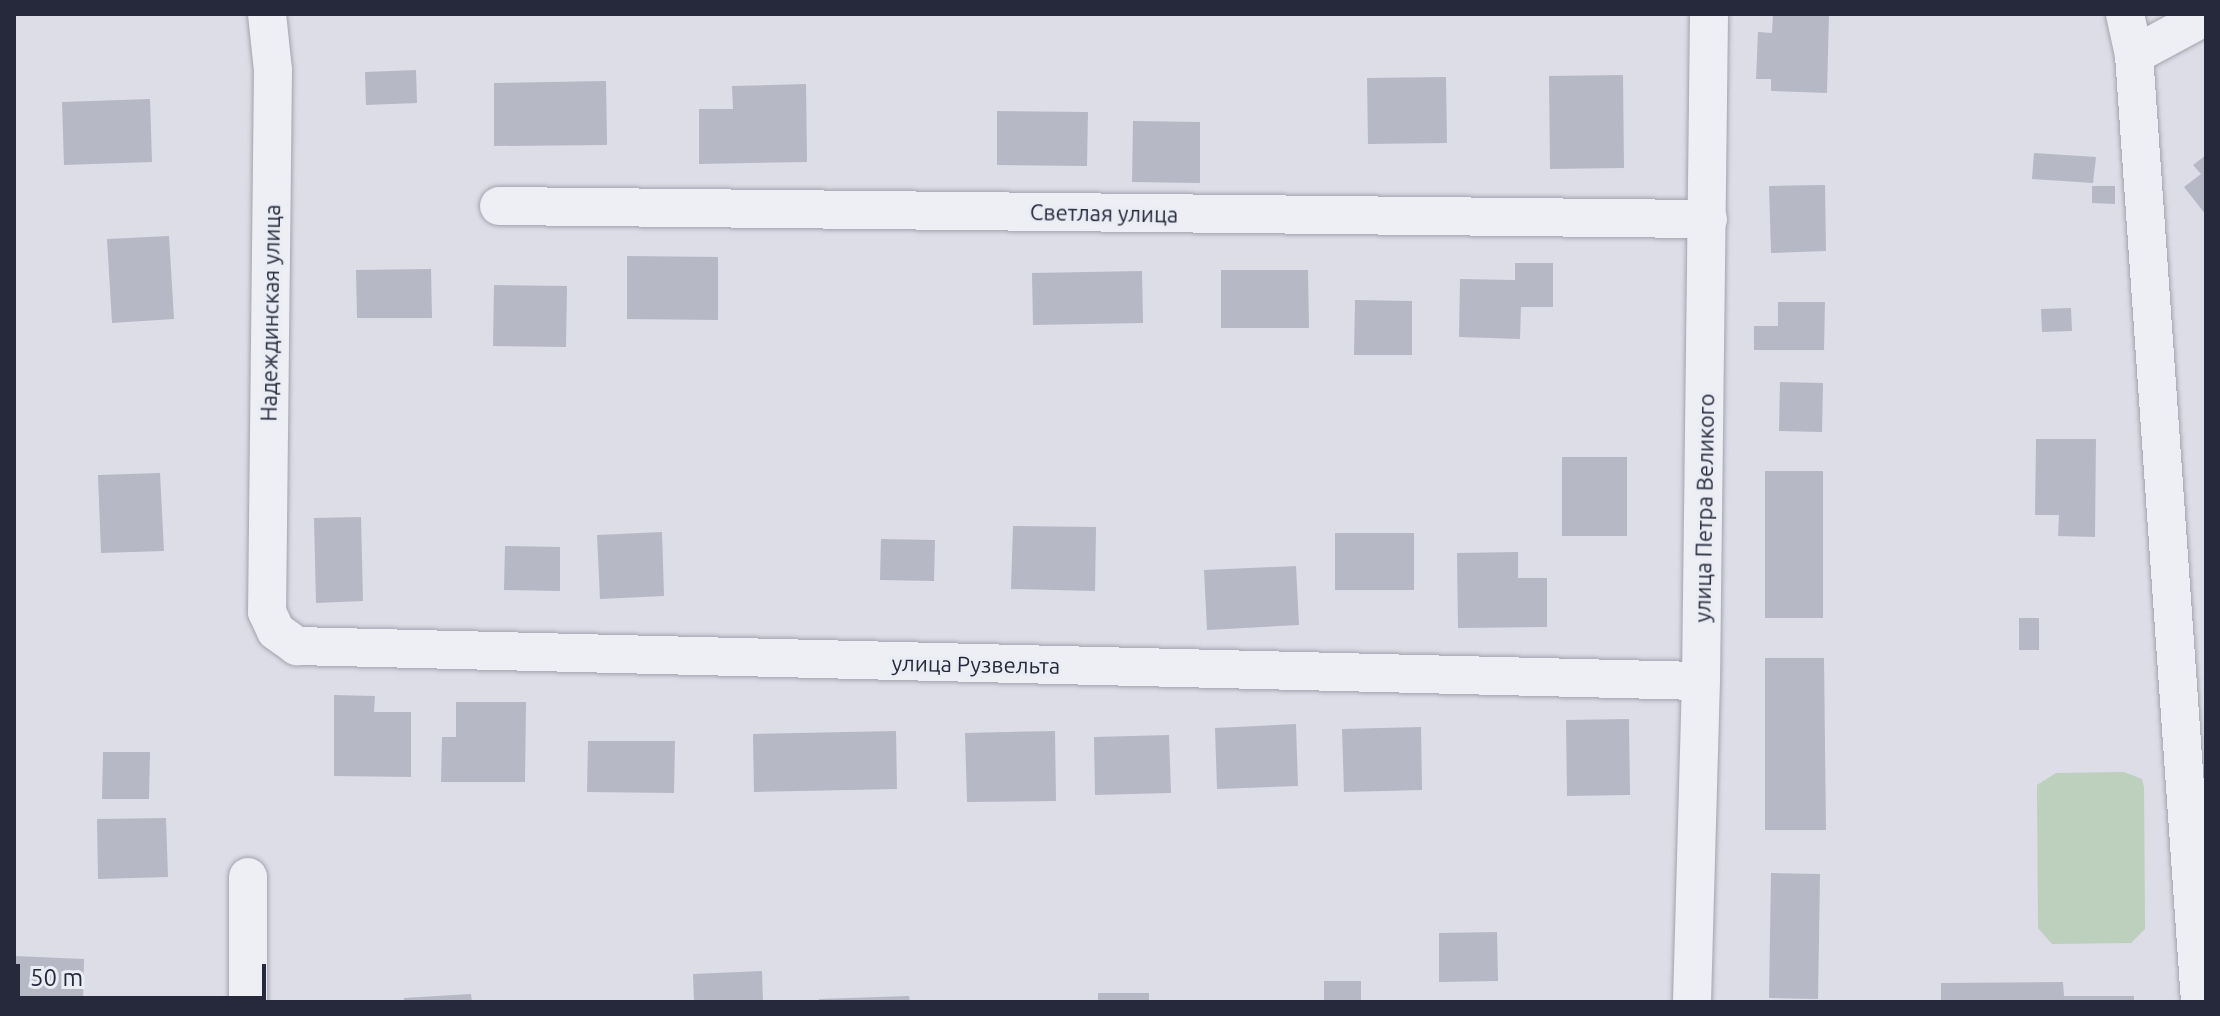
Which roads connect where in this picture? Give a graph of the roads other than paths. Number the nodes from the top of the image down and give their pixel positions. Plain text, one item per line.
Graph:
1 (267, 14) edge
2 (1709, 14) edge
3 (2125, 14) edge
4 (2206, 16) edge
5 (2134, 55) junction
6 (499, 206) dead end
7 (1708, 219) junction
8 (267, 612) joint
9 (1701, 681) junction
10 (248, 877) dead end
11 (248, 1002) edge
12 (1692, 1002) edge
13 (2200, 1002) edge

1 - 8 street, Надеждинская улица
2 - 7 street, улица Петра Великого
3 - 5 street
4 - 5 street
5 - 13 street
6 - 7 street, Светлая улица
7 - 9 street, улица Петра Великого
8 - 9 street, улица Рузвельта
9 - 12 street, улица Петра Великого
10 - 11 street

